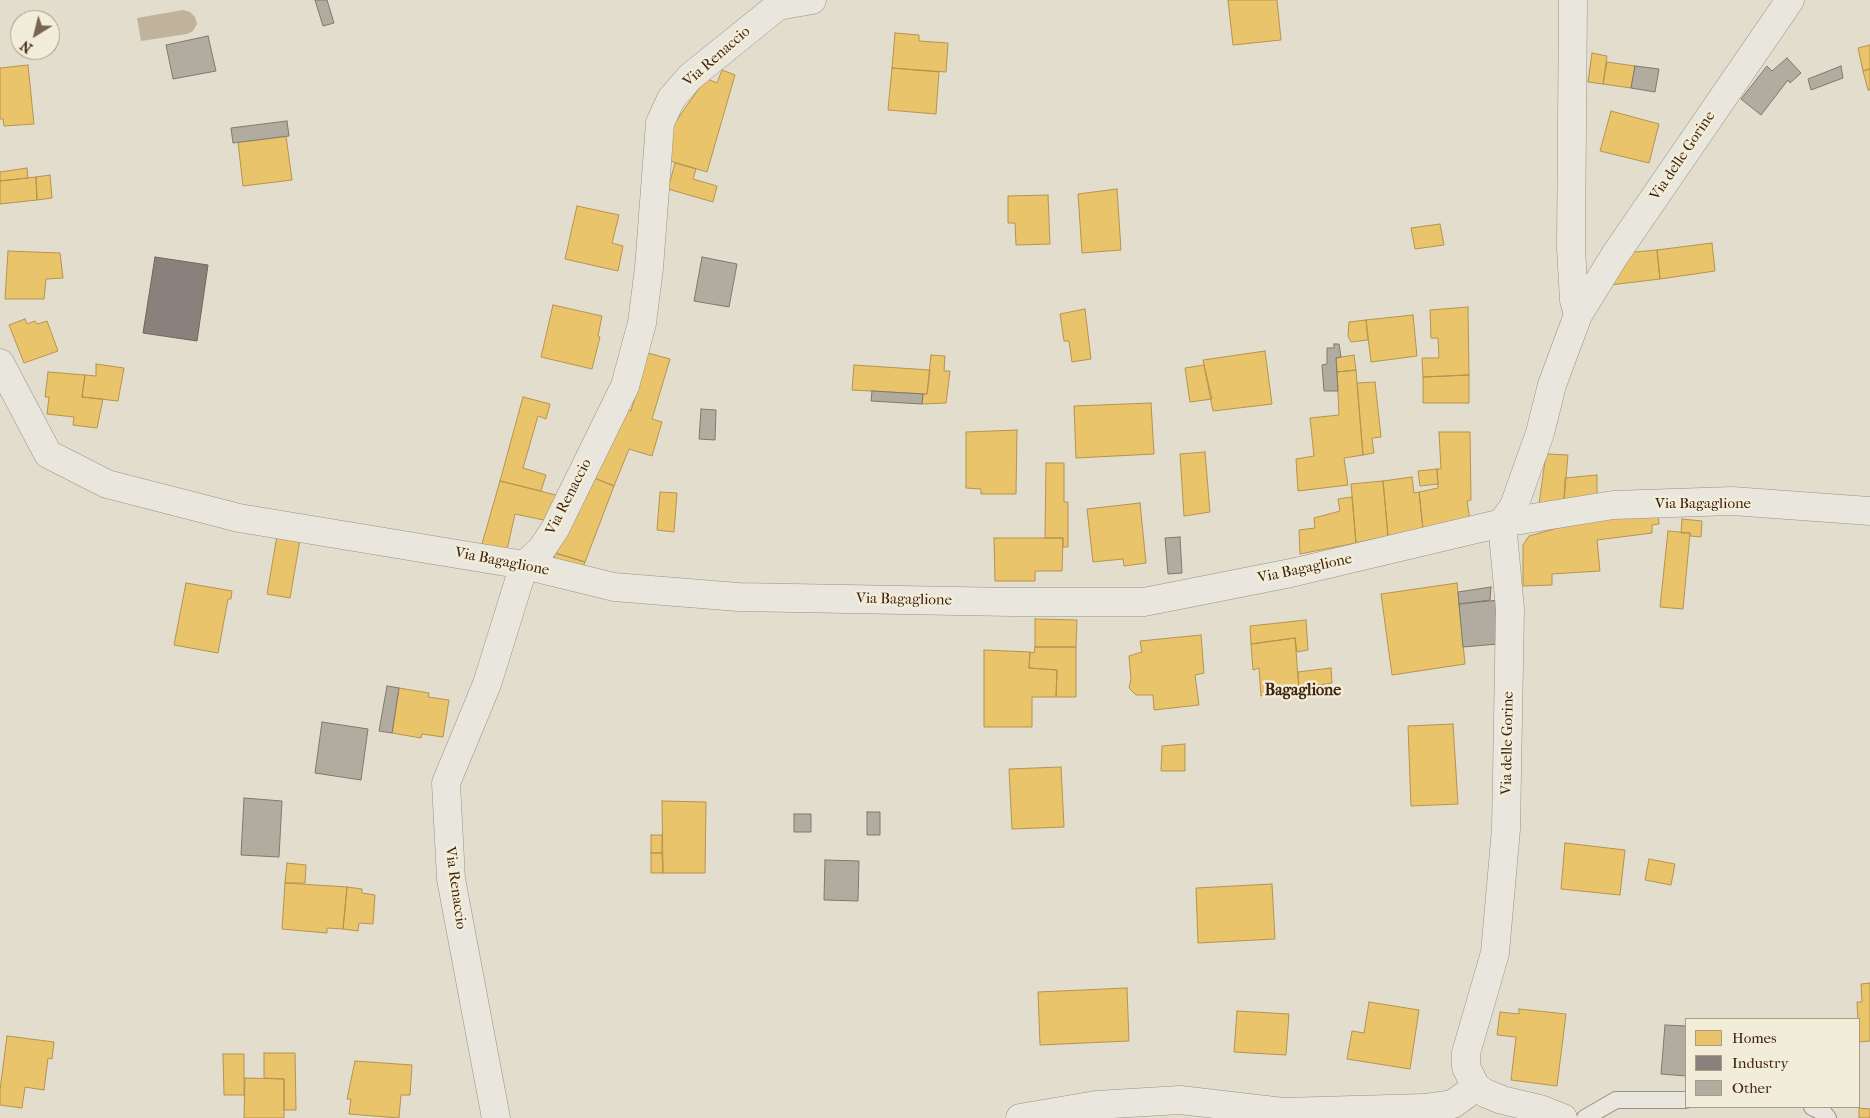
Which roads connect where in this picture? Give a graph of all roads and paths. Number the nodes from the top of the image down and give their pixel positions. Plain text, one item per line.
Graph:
1 (812, 0) edge
2 (1573, 0) edge
3 (1790, 0) edge
4 (775, 3) edge
5 (1578, 315) junction
6 (0, 363) edge
7 (1870, 511) edge
8 (1502, 523) junction
9 (524, 565) junction
10 (1476, 1087) junction
11 (1685, 1100) edge
12 (1814, 1108) edge
13 (1450, 1111) edge
14 (494, 1117) edge
15 (1020, 1118) edge
16 (1563, 1118) edge
17 (1585, 1118) edge
18 (1828, 1118) edge

1 - 4 street, Via Renaccio
2 - 5 street
3 - 5 street, Via delle Gorine
4 - 9 street, Via Renaccio
5 - 8 street, Via delle Gorine
6 - 9 street, Via Bagaglione
7 - 8 street, Via Bagaglione
8 - 9 street, Via Bagaglione
8 - 10 street, Via delle Gorine
9 - 14 street, Via Renaccio
10 - 13 street
10 - 16 street
11 - 17 lane
12 - 18 lane
13 - 15 street

